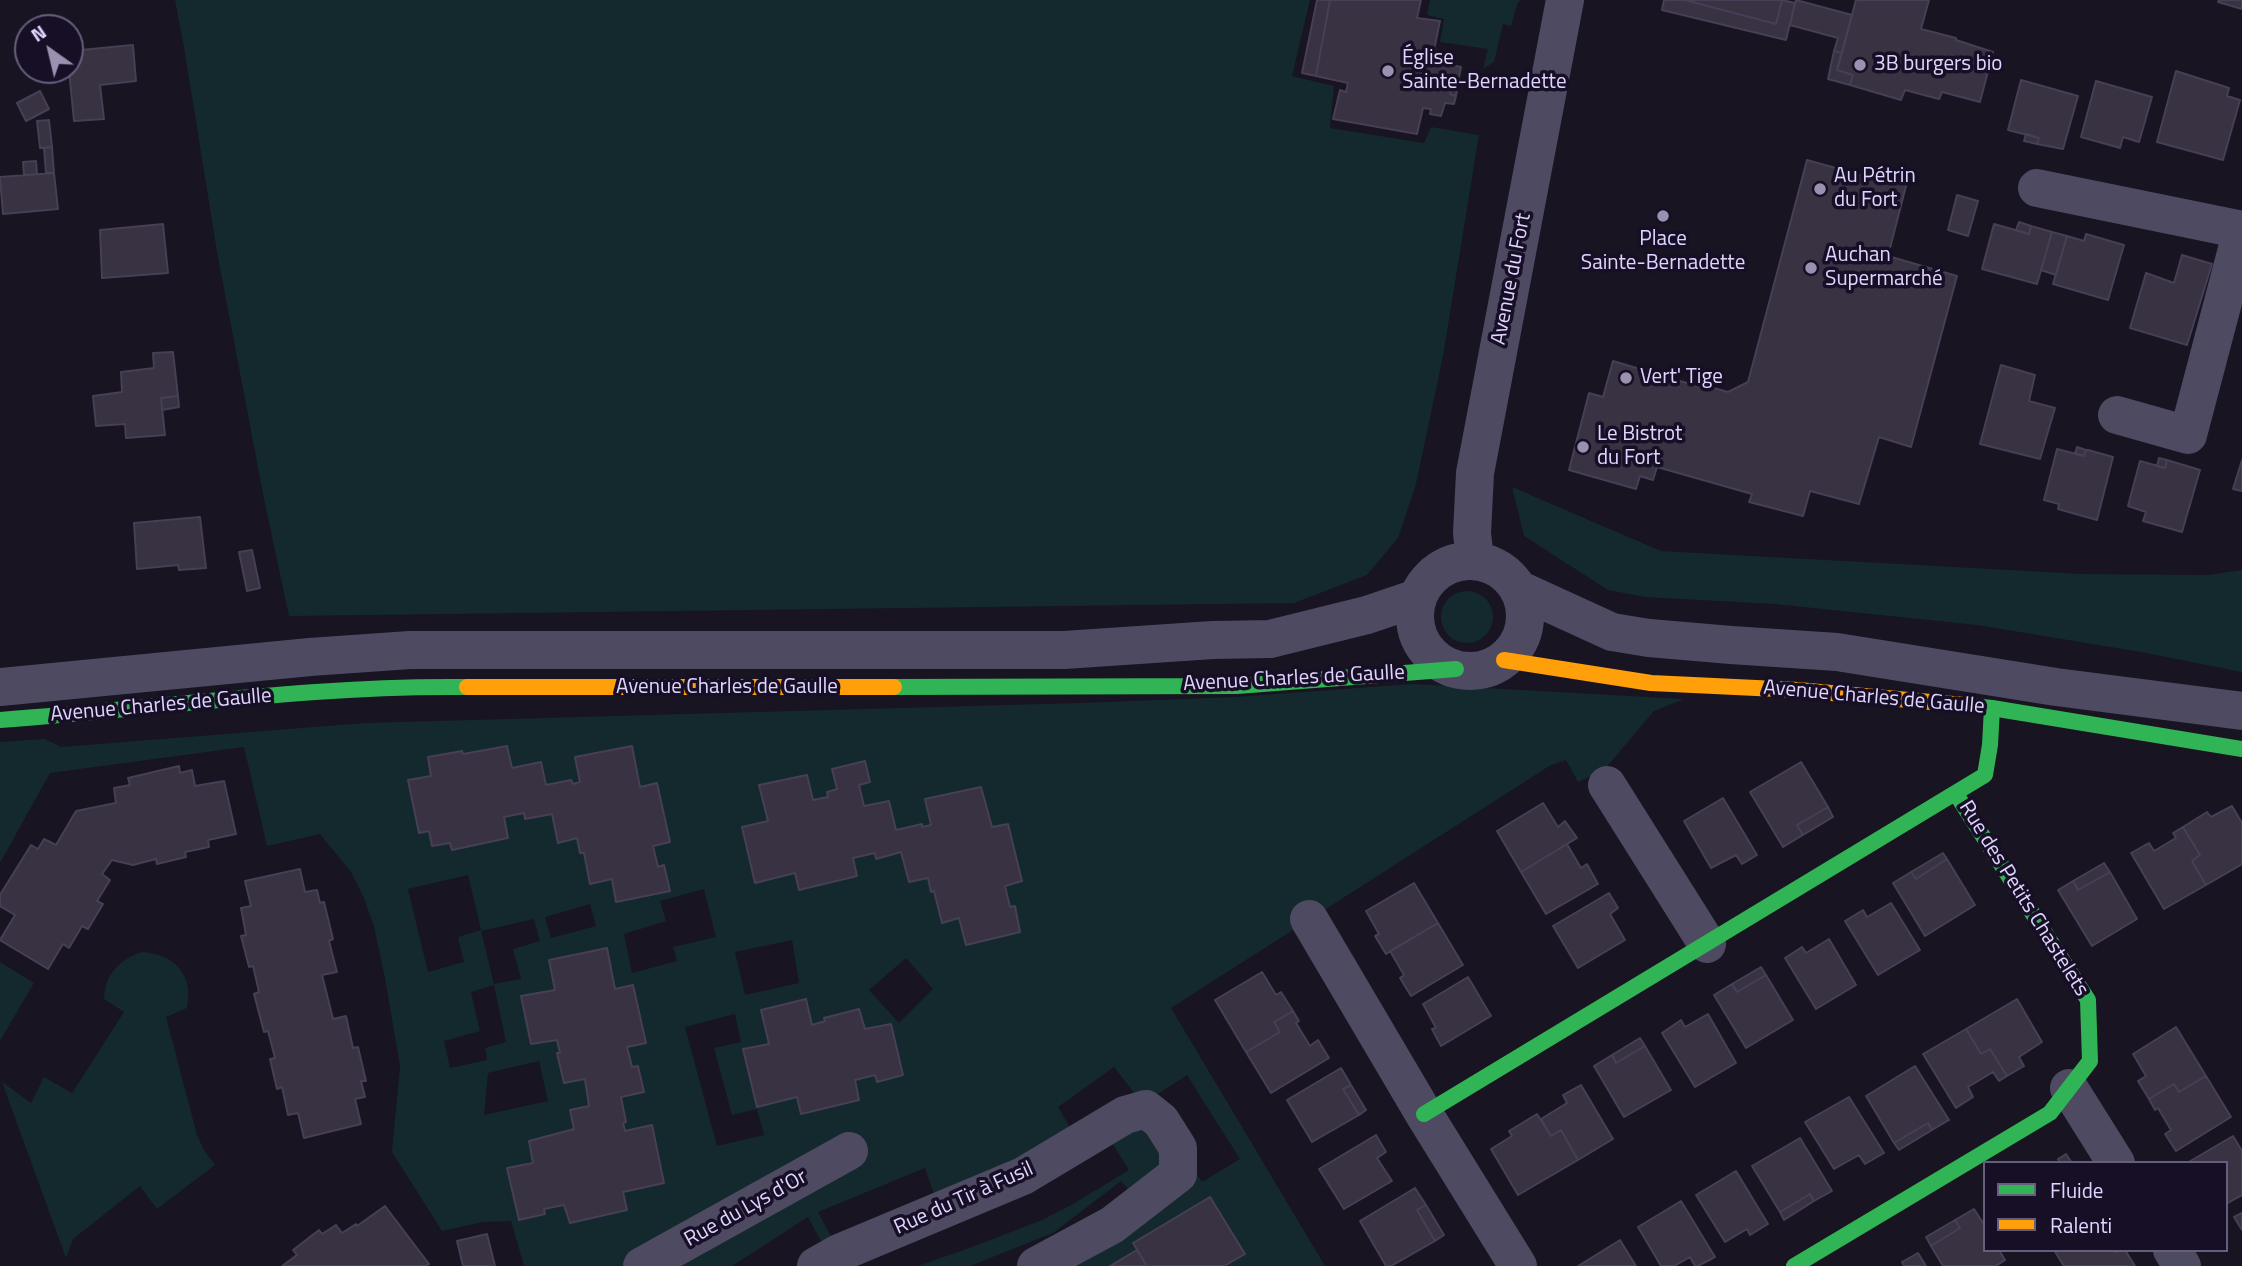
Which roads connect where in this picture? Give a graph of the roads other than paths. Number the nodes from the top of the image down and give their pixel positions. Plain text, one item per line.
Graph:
1 (1565, 0) edge
2 (2038, 188) dead end
3 (2242, 230) edge
4 (2117, 415) dead end
5 (1475, 560) junction
6 (1518, 589) junction
7 (1417, 598) junction
8 (1504, 660) junction
9 (1456, 669) junction
10 (0, 687) edge
11 (1992, 708) junction
12 (2242, 711) edge
13 (0, 720) edge
14 (2242, 750) edge
15 (1607, 785) dead end
16 (1956, 794) junction
17 (1309, 919) dead end
18 (1707, 944) junction
19 (2069, 1088) junction
20 (1424, 1114) junction
21 (849, 1151) dead end
22 (2115, 1161) edge
23 (642, 1266) edge
24 (816, 1266) edge
25 (1036, 1266) edge
26 (1518, 1266) edge
27 (1794, 1266) edge

1 - 5 street, Avenue du Fort
2 - 3 street
3 - 4 street
5 - 6 street
5 - 7 street
6 - 8 street
6 - 12 street, Avenue Charles de Gaulle
7 - 9 street
7 - 10 street, Avenue Charles de Gaulle
8 - 9 street
8 - 11 street, Avenue Charles de Gaulle
9 - 13 street, Avenue Charles de Gaulle
11 - 14 street, Avenue Charles de Gaulle
11 - 16 street, Rue des Petits Chastelets
15 - 18 street
16 - 18 street, Rue des Petits Chastelets
16 - 19 street, Rue des Petits Chastelets
17 - 20 street
18 - 20 street, Rue des Petits Chastelets
19 - 22 street
19 - 27 street, Rue des Petits Chastelets
20 - 26 street
21 - 23 street, Rue du Lys d'Or
24 - 25 street, Rue du Tir à Fusil

